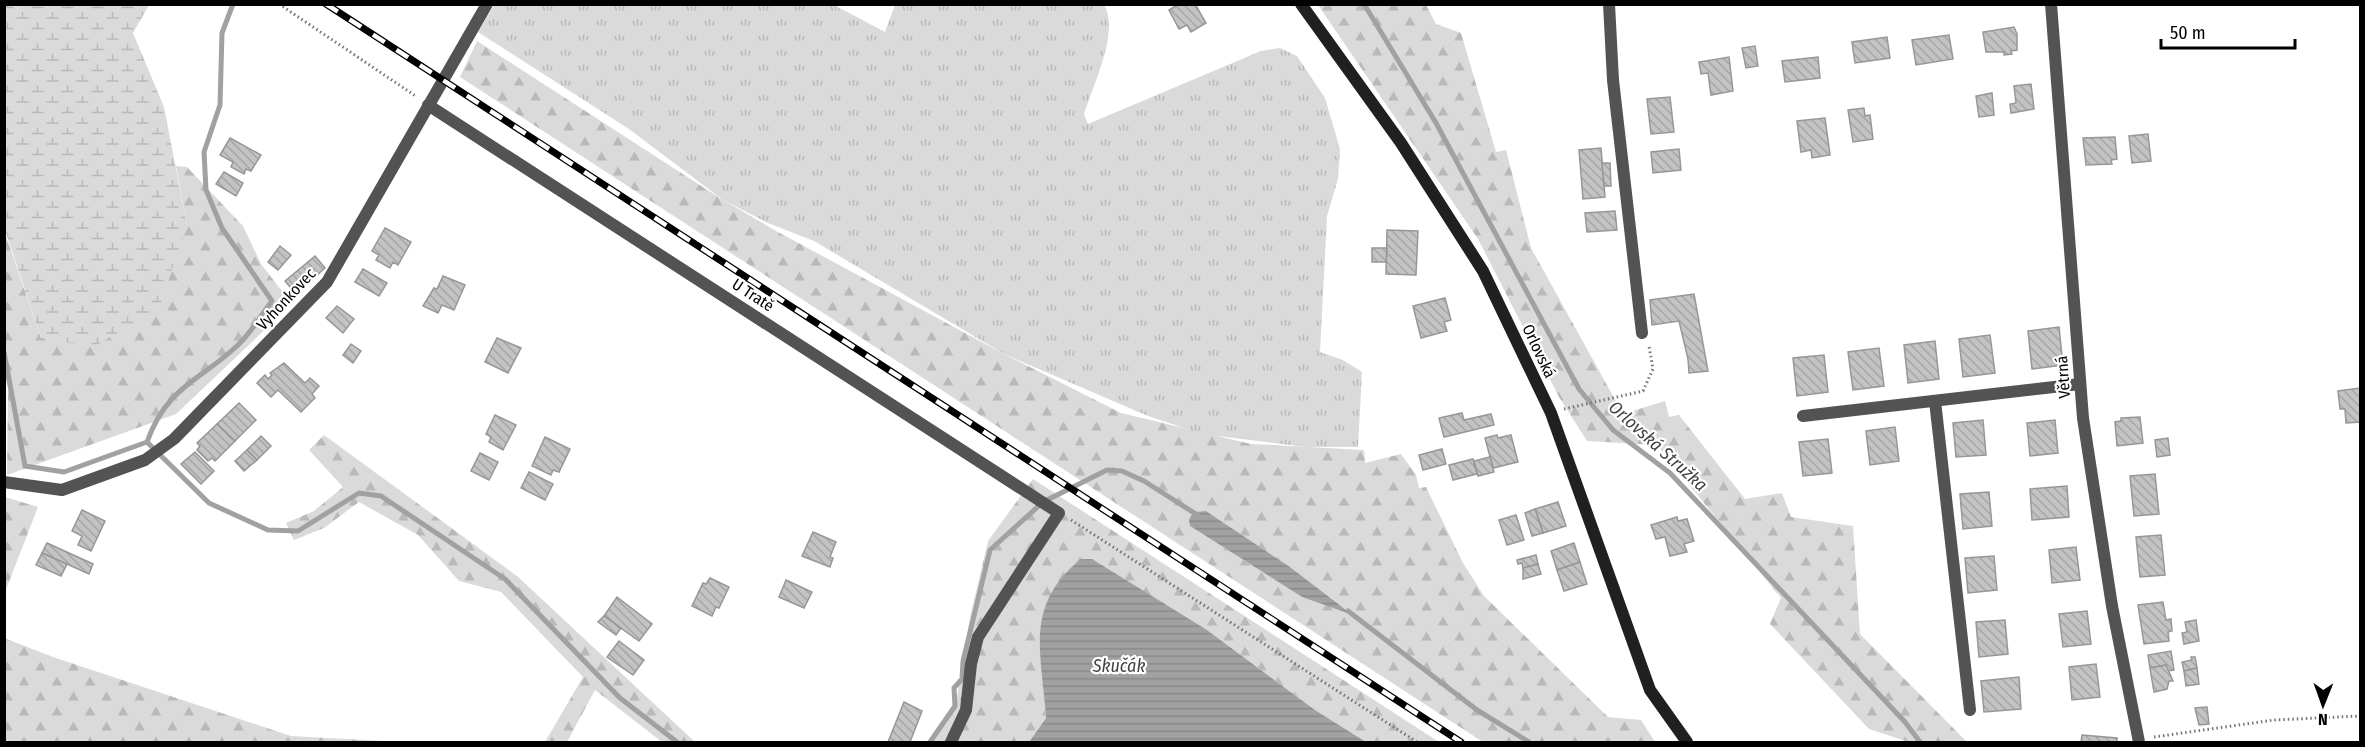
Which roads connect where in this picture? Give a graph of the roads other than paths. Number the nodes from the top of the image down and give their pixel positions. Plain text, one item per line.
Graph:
1 (488, 4) edge
2 (1301, 4) edge
3 (1609, 4) edge
4 (2051, 4) edge
5 (428, 105) junction
6 (1642, 333) road end
7 (2080, 384) junction
8 (1935, 400) junction
9 (1803, 416) dead end
10 (4, 482) edge
11 (1970, 710) dead end
12 (2139, 741) edge
13 (951, 742) edge
14 (1687, 742) edge

1 - 5 street, Vyhonkovec
2 - 14 main road, Orlovská
3 - 6 street
4 - 7 street, Větrná
5 - 10 street, Vyhonkovec
5 - 13 street, U Tratě
7 - 8 street
7 - 12 street, Větrná
8 - 9 street
8 - 11 street

